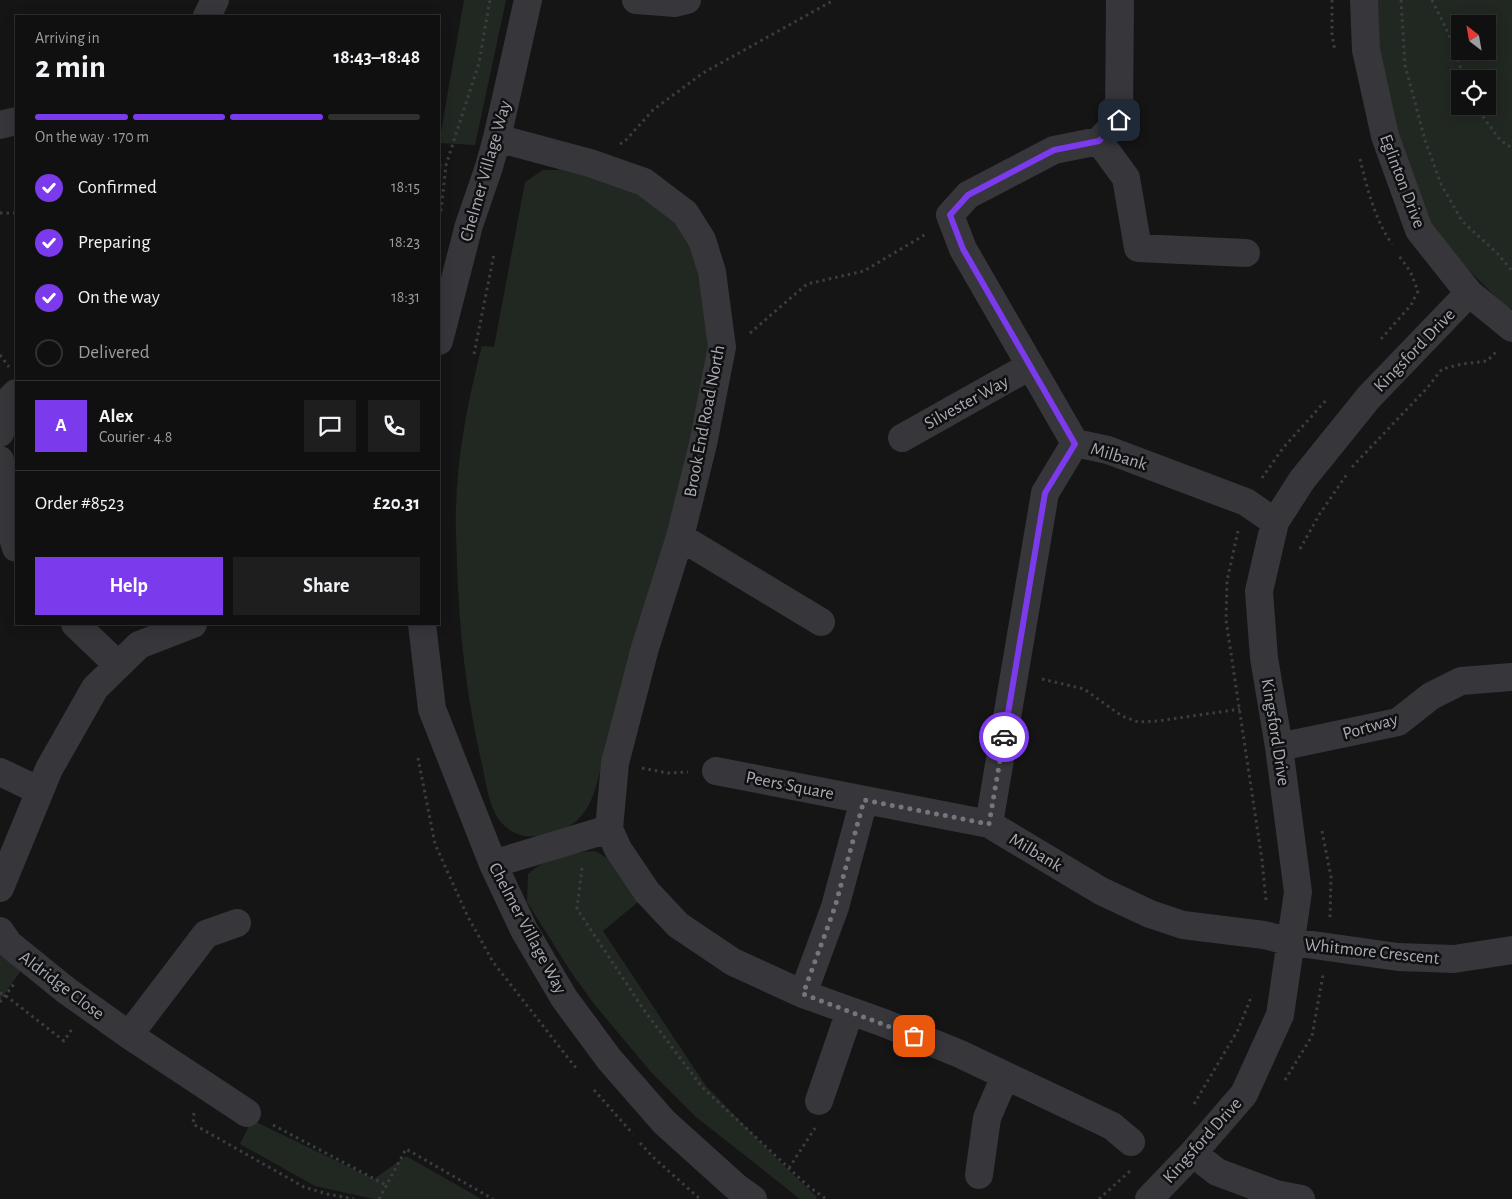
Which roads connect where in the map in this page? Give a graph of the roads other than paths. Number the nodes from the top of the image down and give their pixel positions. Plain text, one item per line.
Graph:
1 (215, 0) edge
2 (528, 0) edge
3 (636, 0) edge
4 (687, 0) edge
5 (1120, 0) edge
6 (1364, 0) edge
7 (208, 15) edge
8 (15, 121) edge
9 (0, 125) edge
10 (497, 138) junction
11 (1099, 141) junction
12 (1246, 253) dead end
13 (1469, 293) junction
14 (1512, 328) edge
15 (440, 338) edge
16 (1030, 366) junction
17 (15, 394) edge
18 (0, 433) edge
19 (902, 438) dead end
20 (1075, 444) junction
21 (0, 461) edge
22 (1275, 522) junction
23 (680, 537) junction
24 (15, 545) edge
25 (821, 622) dead end
26 (76, 625) edge
27 (191, 625) edge
28 (422, 625) edge
29 (118, 665) junction
30 (1512, 677) edge
31 (1279, 747) junction
32 (716, 771) road end
33 (0, 772) edge
34 (40, 791) junction
35 (864, 800) junction
36 (989, 824) junction
37 (609, 830) junction
38 (493, 864) junction
39 (0, 888) edge
40 (237, 923) dead end
41 (0, 931) edge
42 (1292, 942) junction
43 (1512, 950) edge
44 (803, 994) junction
45 (850, 1011) junction
46 (129, 1035) junction
47 (1005, 1076) junction
48 (818, 1101) road end
49 (247, 1113) road end
50 (1131, 1142) dead end
51 (1193, 1153) junction
52 (979, 1174) dead end
53 (753, 1199) edge
54 (1149, 1199) edge
55 (1301, 1199) edge

1 - 7 street
2 - 10 street, Chelmer Village Way
3 - 4 street
5 - 11 street
6 - 13 street, Eglinton Drive
8 - 9 street
10 - 15 street, Chelmer Village Way
10 - 23 street, Brook End Road North
11 - 12 street
11 - 16 street
13 - 14 street, Eglinton Drive
13 - 22 street, Kingsford Drive
16 - 19 street, Silvester Way
16 - 20 street
17 - 18 street
20 - 22 street, Milbank
20 - 36 street, Milbank
21 - 24 street
22 - 31 street, Kingsford Drive
23 - 25 street
23 - 37 street, Brook End Road North
26 - 29 street
27 - 29 street
28 - 38 street, Chelmer Village Way
29 - 34 street
30 - 31 street, Portway
31 - 42 street, Kingsford Drive
32 - 35 street, Peers Square
33 - 34 street
34 - 39 street
35 - 36 street, Peers Square
35 - 44 street
36 - 42 street, Milbank
37 - 38 street
37 - 44 street
38 - 53 street, Chelmer Village Way
40 - 46 street
41 - 46 street, Aldridge Close
42 - 43 street, Whitmore Crescent
42 - 51 street, Kingsford Drive
44 - 45 street
45 - 47 street
45 - 48 street
46 - 49 street, Aldridge Close
47 - 50 street
47 - 52 street
51 - 54 street, Kingsford Drive
51 - 55 street

